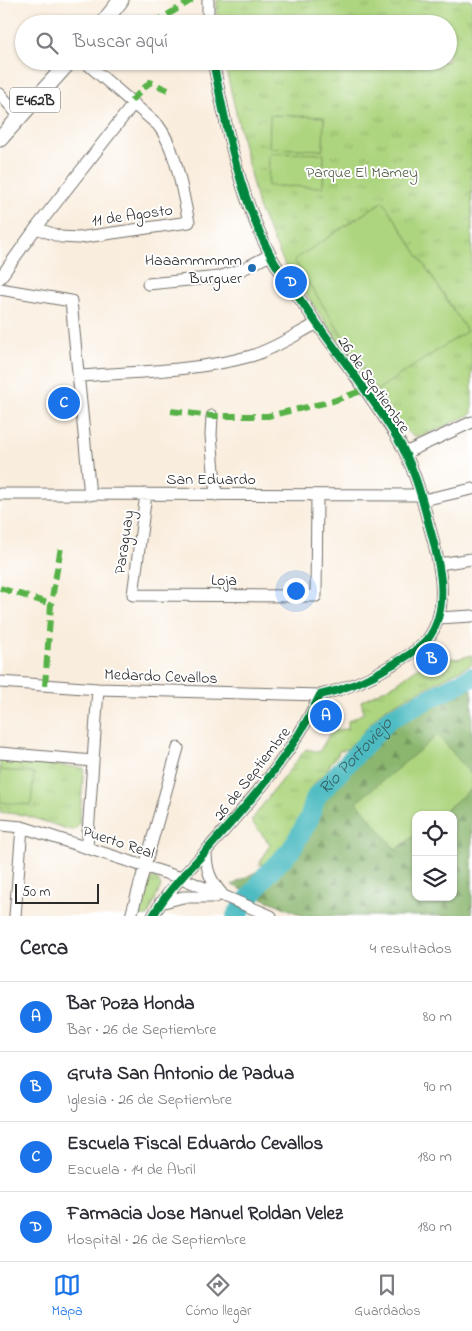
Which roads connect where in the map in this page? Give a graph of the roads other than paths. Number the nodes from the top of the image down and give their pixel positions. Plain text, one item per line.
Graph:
1 (121, 0) edge
2 (208, 0) edge
3 (109, 15) edge
4 (208, 15) edge
5 (62, 70) edge
6 (95, 70) edge
7 (215, 70) edge
8 (0, 94) edge
9 (134, 103) junction
10 (20, 117) junction
11 (0, 139) edge
12 (36, 228) junction
13 (270, 255) junction
14 (0, 278) edge
15 (148, 284) dead end
16 (0, 289) edge
17 (316, 324) junction
18 (80, 376) junction
19 (212, 416) dead end
20 (472, 422) edge
21 (405, 453) junction
22 (472, 489) edge
23 (0, 494) edge
24 (90, 494) junction
25 (146, 494) junction
26 (216, 495) junction
27 (317, 495) junction
28 (422, 497) junction
29 (472, 558) edge
30 (439, 564) junction
31 (133, 595) joint
32 (472, 616) edge
33 (438, 618) junction
34 (0, 682) edge
35 (98, 689) junction
36 (320, 695) junction
37 (178, 748) dead end
38 (0, 753) edge
39 (93, 760) junction
40 (0, 825) edge
41 (22, 827) junction
42 (87, 848) junction
43 (206, 851) junction
44 (145, 866) junction
45 (181, 878) junction
46 (225, 897) junction
47 (160, 903) junction
48 (15, 916) edge
49 (131, 916) edge
50 (154, 916) edge
51 (271, 916) edge

1 - 3 main road
2 - 4 street
5 - 10 main road, E462B
6 - 9 street, 11 de Agosto
7 - 13 street, 26 de Septiembre
8 - 10 street
9 - 12 street
9 - 12 street, 11 de Agosto
10 - 11 main road, E462B
12 - 14 street
13 - 15 street
13 - 17 street, 26 de Septiembre
16 - 18 street
17 - 18 street
17 - 21 street, 26 de Septiembre
18 - 24 street
19 - 26 street
20 - 21 street
21 - 28 street, 26 de Septiembre
22 - 28 street, San Eduardo
23 - 24 street, San Eduardo
24 - 25 street, San Eduardo
25 - 26 street, San Eduardo
25 - 31 street, Paraguay
26 - 27 street, San Eduardo
27 - 28 street, San Eduardo
27 - 31 street, Loja
28 - 30 street, 26 de Septiembre
29 - 30 street
30 - 33 street, 26 de Septiembre
32 - 33 street
33 - 36 street, 26 de Septiembre
34 - 35 street, Medardo Cevallos
35 - 36 street, Medardo Cevallos
35 - 39 street
36 - 43 street, 26 de Septiembre
37 - 44 street
38 - 39 street
39 - 42 street
40 - 41 street, Puerto Real
41 - 42 street, Puerto Real
41 - 48 street
42 - 44 street, Puerto Real
43 - 45 street, 26 de Septiembre
43 - 46 street
44 - 45 street, Puerto Real
44 - 49 street
45 - 46 street, Puerto Real
45 - 47 street, 26 de Septiembre
46 - 47 street
46 - 51 street, Puerto Real
47 - 50 street, 26 de Septiembre

